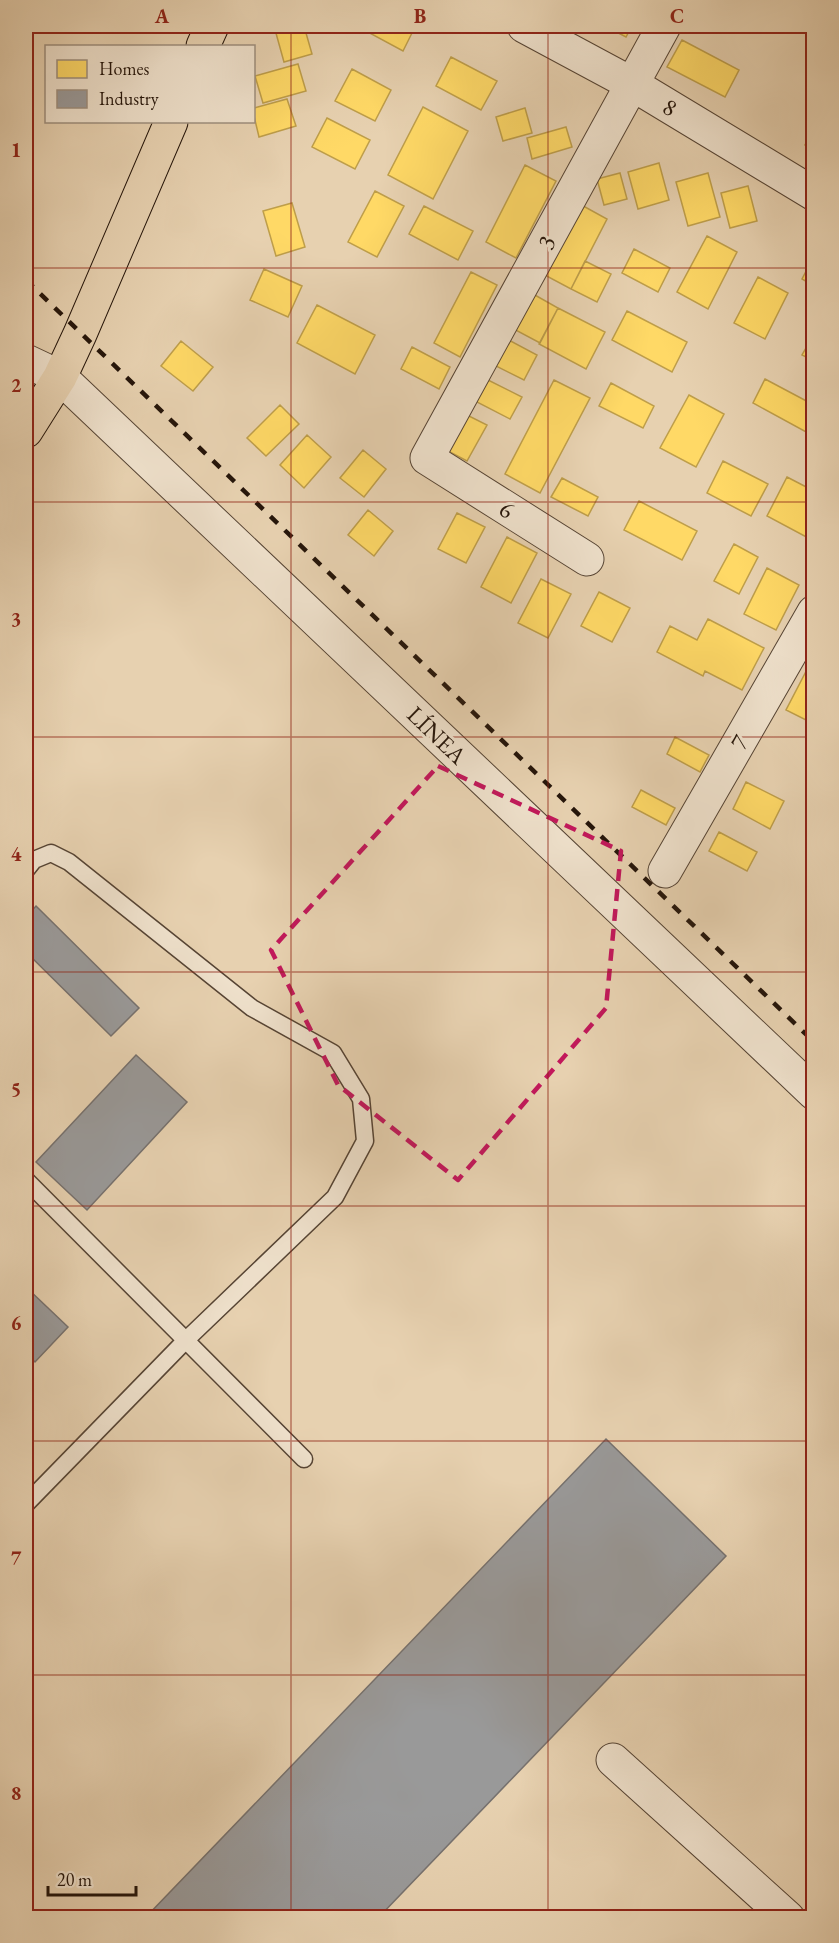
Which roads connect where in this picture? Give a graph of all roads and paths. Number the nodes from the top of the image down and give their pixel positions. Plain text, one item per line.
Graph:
1 (212, 26) edge
2 (524, 26) edge
3 (663, 26) edge
4 (203, 45) edge
5 (632, 84) junction
6 (171, 123) edge
7 (813, 194) edge
8 (26, 361) edge
9 (60, 377) junction
10 (26, 431) edge
11 (427, 458) joint
12 (587, 559) dead end
13 (813, 612) edge
14 (26, 870) edge
15 (665, 872) dead end
16 (813, 1093) edge
17 (26, 1180) edge
18 (186, 1340) junction
19 (304, 1459) dead end
20 (26, 1504) edge
21 (613, 1760) dead end
22 (788, 1917) edge

1 - 4 main road
2 - 5 street, 8
3 - 5 street, 3
5 - 7 street, 8
5 - 11 street, 3
6 - 9 main road
8 - 9 street, LÍNEA
9 - 10 main road
9 - 16 street, LÍNEA
11 - 12 street, 6
13 - 15 street, 7
14 - 18 lane
17 - 18 lane
18 - 19 lane
18 - 20 lane
21 - 22 street

